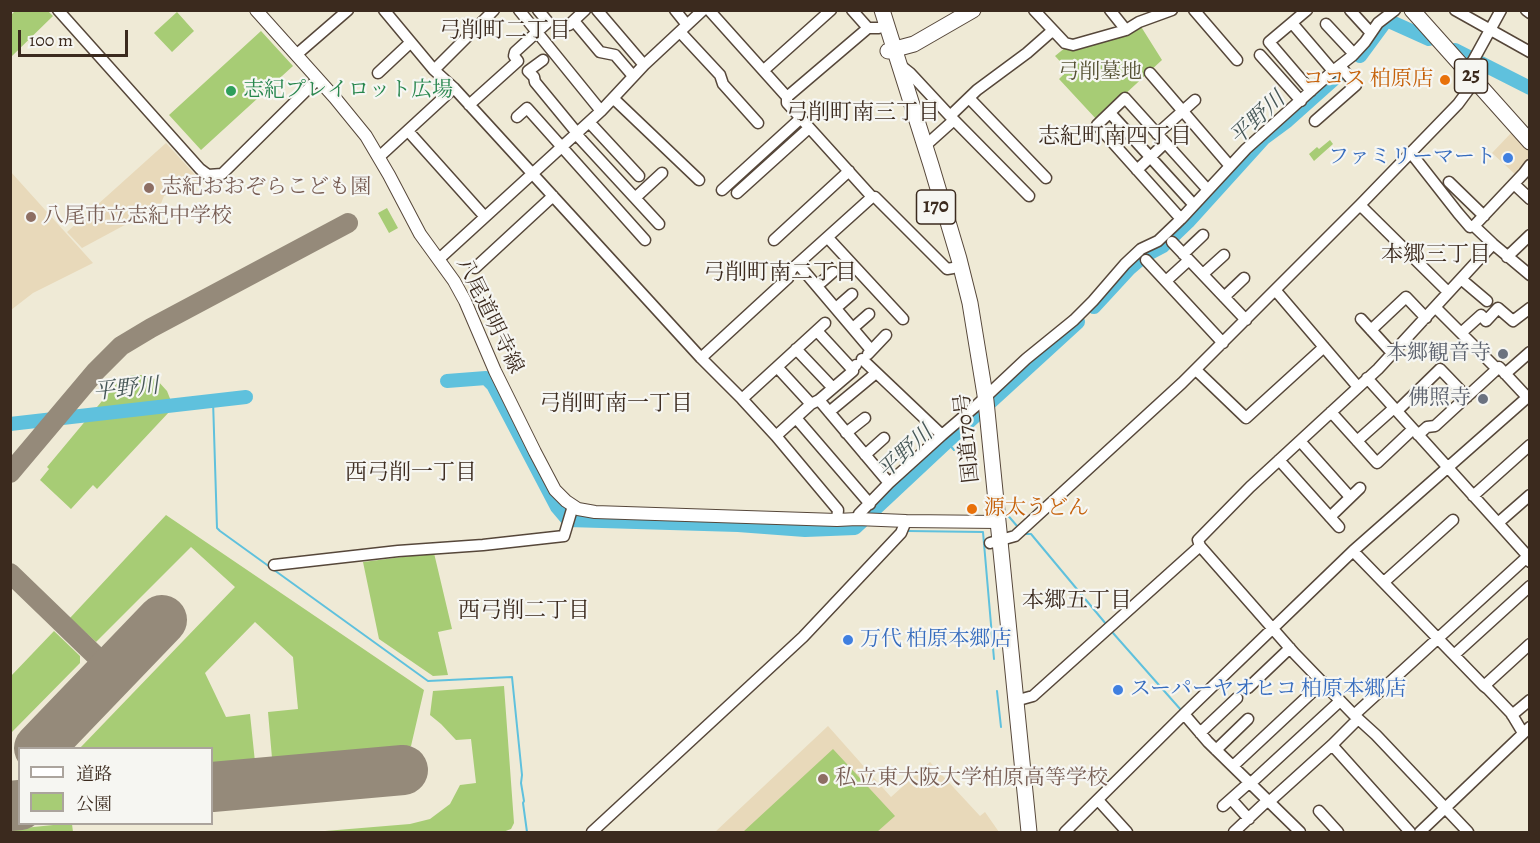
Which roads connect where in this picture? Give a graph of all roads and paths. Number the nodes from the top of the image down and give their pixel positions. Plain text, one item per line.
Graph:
1 (58, 10) edge
2 (256, 10) edge
3 (348, 10) edge
4 (384, 10) edge
5 (495, 10) edge
6 (519, 10) edge
7 (538, 10) edge
8 (585, 10) edge
9 (597, 10) edge
10 (675, 10) edge
11 (703, 10) edge
12 (710, 10) edge
13 (831, 10) edge
14 (852, 10) edge
15 (973, 10) edge
16 (1034, 10) edge
17 (1110, 10) edge
18 (1194, 10) edge
19 (1307, 10) edge
20 (1350, 10) edge
21 (1412, 10) edge
22 (1455, 10) edge
23 (1501, 10) edge
24 (881, 11) edge
25 (1171, 11) edge
26 (1389, 12) edge
27 (1292, 23) junction
28 (1326, 24) dead end
29 (683, 28) junction
30 (874, 28) junction
31 (1126, 30) junction
32 (1491, 30) junction
33 (1053, 31) junction
34 (537, 32) junction
35 (1371, 33) junction
36 (410, 43) junction
37 (891, 50) junction
38 (1530, 52) edge
39 (1354, 54) junction
40 (296, 55) junction
41 (1260, 55) dead end
42 (543, 60) dead end
43 (1237, 60) dead end
44 (1471, 62) junction
45 (644, 65) junction
46 (900, 65) junction
47 (1336, 69) junction
48 (434, 70) junction
49 (764, 70) junction
50 (378, 73) dead end
51 (1150, 73) dead end
52 (633, 76) junction
53 (318, 79) junction
54 (1475, 81) junction
55 (454, 88) junction
56 (1311, 91) junction
57 (788, 97) junction
58 (613, 98) junction
59 (969, 98) junction
60 (1195, 100) dead end
61 (1300, 101) junction
62 (470, 105) junction
63 (602, 111) junction
64 (1183, 111) junction
65 (1110, 112) junction
66 (517, 117) dead end
67 (801, 118) junction
68 (952, 118) junction
69 (1315, 121) dead end
70 (589, 122) junction
71 (758, 123) dead end
72 (809, 128) junction
73 (408, 131) junction
74 (577, 133) junction
75 (1157, 134) junction
76 (776, 141) junction
77 (1530, 142) edge
78 (1165, 143) junction
79 (925, 146) junction
80 (562, 147) junction
81 (784, 151) junction
82 (1411, 153) junction
83 (379, 157) junction
84 (1150, 157) junction
85 (1530, 165) edge
86 (1230, 166) junction
87 (1137, 170) junction
88 (743, 171) junction
89 (849, 171) junction
90 (533, 173) junction
91 (662, 173) dead end
92 (639, 176) dead end
93 (1046, 178) dead end
94 (699, 180) dead end
95 (752, 180) junction
96 (1449, 182) dead end
97 (1514, 184) junction
98 (722, 190) dead end
99 (1208, 190) junction
100 (737, 193) dead end
101 (1461, 194) junction
102 (553, 196) junction
103 (1029, 196) dead end
104 (872, 197) junction
105 (635, 198) junction
106 (1530, 199) edge
107 (1194, 205) junction
108 (1451, 205) junction
109 (1360, 206) junction
110 (1484, 216) junction
111 (485, 217) junction
112 (1181, 219) junction
113 (659, 224) dead end
114 (1474, 226) junction
115 (1203, 235) dead end
116 (1530, 235) edge
117 (828, 238) junction
118 (645, 240) dead end
119 (774, 240) dead end
120 (1172, 242) dead end
121 (1493, 244) junction
122 (1224, 255) dead end
123 (1186, 257) junction
124 (1507, 257) junction
125 (439, 259) junction
126 (1146, 260) dead end
127 (1530, 260) edge
128 (798, 264) junction
129 (475, 268) dead end
130 (953, 268) junction
131 (833, 272) dead end
132 (1525, 272) edge
133 (1203, 274) junction
134 (1244, 278) dead end
135 (1461, 279) junction
136 (1166, 281) junction
137 (817, 286) junction
138 (1276, 291) junction
139 (1448, 292) junction
140 (852, 294) dead end
141 (1224, 297) junction
142 (1487, 301) dead end
143 (1435, 307) junction
144 (836, 308) junction
145 (1530, 308) edge
146 (869, 314) dead end
147 (1426, 318) junction
148 (903, 319) dead end
149 (1361, 319) dead end
150 (1246, 320) junction
151 (853, 328) junction
152 (1371, 330) junction
153 (1461, 333) junction
154 (886, 335) dead end
155 (1223, 343) junction
156 (1324, 347) junction
157 (796, 349) junction
158 (871, 350) junction
159 (1530, 352) edge
160 (1392, 353) junction
161 (701, 358) junction
162 (862, 359) junction
163 (777, 367) junction
164 (852, 369) junction
165 (1196, 369) junction
166 (1501, 372) junction
167 (876, 373) junction
168 (1367, 378) junction
169 (1358, 387) junction
170 (833, 388) junction
171 (1528, 396) edge
172 (1467, 397) junction
173 (742, 399) junction
174 (815, 402) junction
175 (982, 407) junction
176 (1395, 409) junction
177 (829, 412) junction
178 (1331, 412) junction
179 (796, 418) junction
180 (865, 418) dead end
181 (1416, 432) junction
182 (846, 433) junction
183 (942, 435) junction
184 (776, 436) junction
185 (884, 438) dead end
186 (1300, 441) junction
187 (1357, 441) junction
188 (1530, 445) edge
189 (865, 454) junction
190 (1280, 460) junction
191 (1448, 467) junction
192 (889, 483) junction
193 (1359, 488) dead end
194 (1530, 495) edge
195 (1350, 496) junction
196 (1473, 496) junction
197 (870, 504) junction
198 (570, 515) junction
199 (1330, 517) junction
200 (863, 519) junction
201 (837, 520) junction
202 (1453, 520) dead end
203 (906, 521) junction
204 (993, 522) junction
205 (1498, 523) junction
206 (1339, 527) dead end
207 (995, 542) junction
208 (1200, 546) junction
209 (1353, 551) junction
210 (1527, 556) edge
211 (274, 565) dead end
212 (1384, 582) junction
213 (1530, 586) edge
214 (1273, 629) junction
215 (1438, 639) junction
216 (1530, 644) edge
217 (1290, 648) junction
218 (1454, 655) junction
219 (1323, 682) junction
220 (1484, 686) junction
221 (1248, 688) dead end
222 (1237, 698) dead end
223 (1530, 700) edge
224 (1015, 701) junction
225 (1340, 701) junction
226 (1184, 714) junction
227 (1512, 716) junction
228 (1356, 717) junction
229 (1248, 719) dead end
230 (1526, 730) edge
231 (1200, 733) junction
232 (1332, 745) junction
233 (1218, 749) junction
234 (1234, 765) junction
235 (1251, 782) junction
236 (1098, 800) junction
237 (1269, 801) junction
238 (1445, 808) junction
239 (1319, 811) dead end
240 (1249, 819) junction
241 (592, 832) edge
242 (1019, 832) edge
243 (1029, 832) edge
244 (1068, 832) edge
245 (1127, 832) edge
246 (1234, 832) edge
247 (1300, 832) edge
248 (1338, 832) edge
249 (1410, 832) edge
250 (1420, 832) edge
251 (1468, 832) edge

1 - 53 street
2 - 40 main road, 八尾道明寺線
3 - 40 street
4 - 36 street
5 - 48 street
6 - 34 street
7 - 34 street
8 - 52 street
9 - 45 street
10 - 29 street
11 - 29 street
12 - 49 street
13 - 49 street
14 - 30 street
15 - 37 highway
16 - 33 street
17 - 31 street
18 - 43 street
19 - 27 street
20 - 35 street
21 - 44 highway, 25
22 - 32 street
23 - 32 street
24 - 30 highway, 国道170号 / 170
24 - 37 highway, 国道170号 / 170
25 - 31 street
26 - 35 street
27 - 47 street
27 - 56 street
28 - 39 street
29 - 45 street
29 - 71 street
30 - 37 highway, 国道170号 / 170
30 - 57 street
31 - 33 street
32 - 38 street
32 - 44 street
33 - 59 street
34 - 62 street
34 - 63 street
35 - 39 street
36 - 48 street
36 - 50 street
37 - 46 highway, 国道170号 / 170
37 - 130 highway, 国道170号 / 170
39 - 47 street
40 - 53 main road, 八尾道明寺線
41 - 61 street
42 - 74 street
44 - 54 highway, 25
45 - 52 street
46 - 68 street
46 - 79 highway, 国道170号 / 170
47 - 56 street
47 - 69 street
48 - 55 street
49 - 57 street
51 - 64 street
52 - 58 street
53 - 83 main road, 八尾道明寺線
54 - 77 highway, 25
54 - 82 street
55 - 62 street
55 - 73 street
56 - 61 street
57 - 67 street
58 - 63 street
58 - 94 street
59 - 68 street
59 - 93 street
60 - 64 street
61 - 86 street
62 - 90 street
63 - 70 street
64 - 75 street
64 - 86 street
65 - 75 street
65 - 84 street
65 - 87 street
66 - 80 street
67 - 72 street
67 - 76 street
68 - 79 street
68 - 103 street
70 - 74 street
70 - 92 street
72 - 81 street
72 - 89 street
73 - 83 street
73 - 111 street
74 - 80 street
74 - 105 street
75 - 78 street
76 - 81 street
76 - 88 street
78 - 84 street
78 - 99 street
79 - 175 highway, 国道170号 / 170
80 - 90 street
80 - 118 street
81 - 95 street
82 - 108 street
82 - 109 street
83 - 125 main road, 八尾道明寺線
84 - 87 street
84 - 107 street
85 - 97 street
86 - 99 street
87 - 112 street
88 - 95 street
88 - 98 street
89 - 104 street
89 - 119 street
90 - 102 street
90 - 111 street
91 - 105 street
95 - 100 street
96 - 101 street
97 - 106 street
97 - 110 street
99 - 107 street
101 - 108 street
101 - 110 street
102 - 129 street
102 - 161 street
104 - 117 street
104 - 130 street
105 - 113 street
107 - 112 street
108 - 114 street
109 - 138 street
109 - 139 street
110 - 114 street
111 - 125 street
112 - 175 street
114 - 121 street
115 - 123 street
116 - 124 street
117 - 128 street
117 - 148 street
120 - 123 street
121 - 124 street
121 - 135 street
122 - 133 street
123 - 133 street
123 - 136 street
124 - 132 street
125 - 198 main road, 八尾道明寺線
126 - 136 street
127 - 132 street
128 - 137 street
128 - 161 street
130 - 175 highway, 国道170号 / 170
131 - 137 street
133 - 141 street
134 - 141 street
135 - 139 street
135 - 142 street
136 - 155 street
137 - 144 street
138 - 150 street
138 - 156 street
139 - 143 street
140 - 144 street
141 - 150 street
143 - 147 street
143 - 153 street
144 - 151 street
145 - 153 street
146 - 151 street
147 - 152 street
147 - 160 street
149 - 152 street
150 - 155 street
151 - 158 street
152 - 160 street
153 - 166 street
154 - 158 street
155 - 165 street
156 - 165 street
156 - 169 street
157 - 163 street
157 - 164 street
157 - 170 street
158 - 162 street
159 - 166 street
160 - 168 street
161 - 173 street
162 - 164 street
162 - 167 street
163 - 173 street
163 - 174 street
164 - 170 street
165 - 207 street
166 - 171 street
166 - 172 street
167 - 177 street
167 - 183 street
168 - 169 street
168 - 176 street
169 - 178 street
170 - 174 street
171 - 191 street
172 - 176 street
172 - 181 street
173 - 184 street
174 - 177 street
174 - 179 street
175 - 183 street
175 - 204 highway, 国道170号 / 170
176 - 181 street
176 - 187 street
177 - 182 street
178 - 186 street
178 - 187 street
179 - 184 street
179 - 197 street
180 - 182 street
181 - 187 street
181 - 191 street
182 - 189 street
183 - 192 street
184 - 201 street
185 - 189 street
186 - 190 street
186 - 195 street
188 - 196 street
189 - 192 street
190 - 199 street
190 - 208 street
191 - 196 street
191 - 209 street
192 - 197 street
193 - 195 street
194 - 205 street
195 - 199 street
196 - 205 street
197 - 200 street
198 - 201 main road
198 - 211 street
199 - 206 street
200 - 201 main road
200 - 203 main road
202 - 212 street
203 - 204 main road
203 - 241 street
204 - 207 highway, 国道170号 / 170
205 - 210 street
207 - 224 highway, 国道170号 / 170
207 - 242 highway, 国道170号 / 170
208 - 214 street
208 - 224 street
209 - 212 street
209 - 214 street
210 - 215 street
212 - 215 street
213 - 218 street
214 - 217 street
214 - 226 street
215 - 218 street
215 - 228 street
216 - 220 street
217 - 219 street
217 - 221 street
218 - 220 street
219 - 225 street
219 - 234 street
220 - 227 street
222 - 231 street
223 - 227 street
224 - 243 highway, 国道170号 / 170
225 - 228 street
225 - 235 street
226 - 231 street
226 - 236 street
227 - 230 street
228 - 232 street
228 - 238 street
229 - 233 street
230 - 238 street
231 - 233 street
232 - 237 street
232 - 249 street
233 - 234 street
234 - 235 street
235 - 237 street
235 - 240 street
236 - 244 street
236 - 245 street
237 - 240 street
237 - 247 street
238 - 250 street
238 - 251 street
239 - 248 street
240 - 246 street

